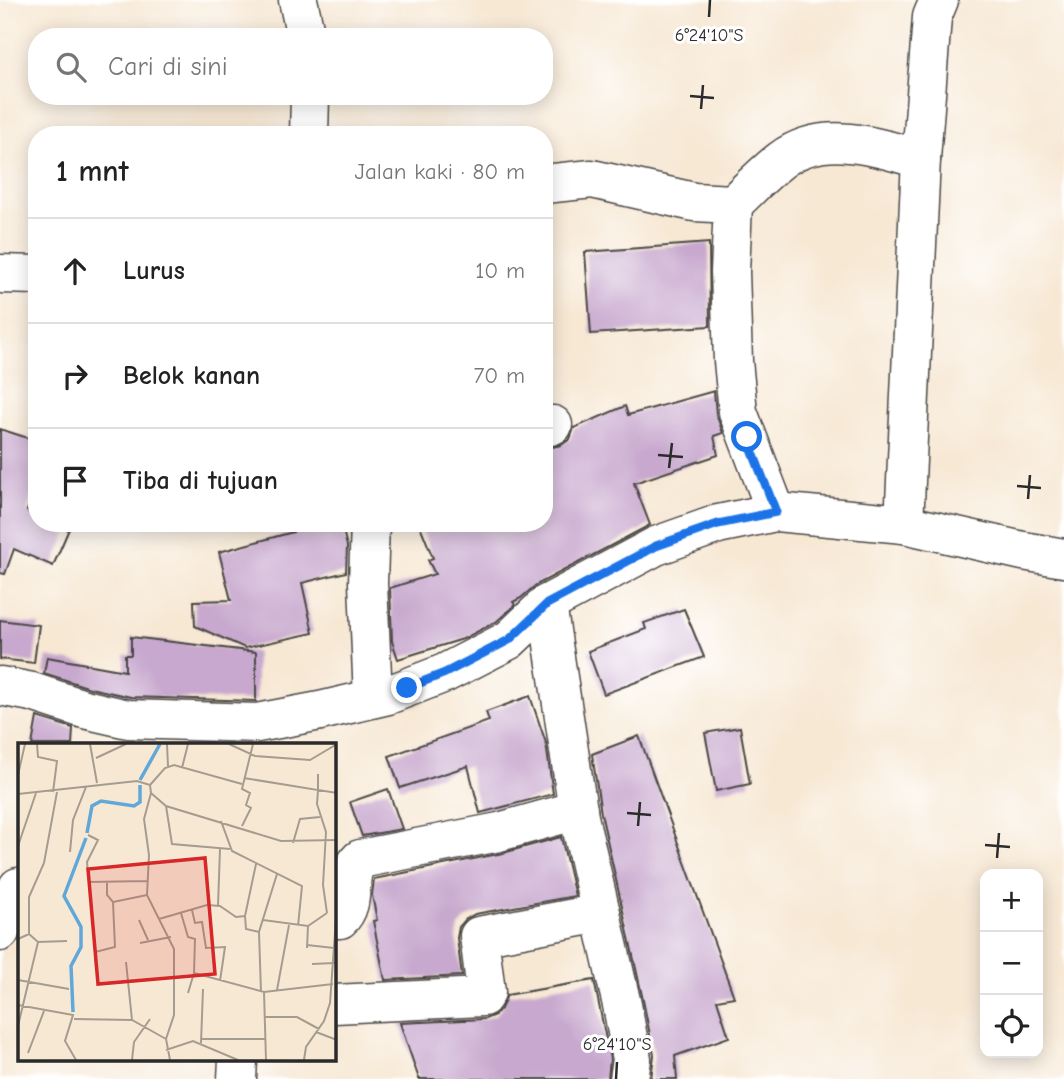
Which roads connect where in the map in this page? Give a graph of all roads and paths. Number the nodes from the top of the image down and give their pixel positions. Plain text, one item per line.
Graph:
1 (298, 0) edge
2 (939, 0) edge
3 (304, 28) edge
4 (310, 105) edge
5 (309, 126) edge
6 (921, 159) junction
7 (553, 183) edge
8 (733, 204) junction
9 (0, 274) edge
10 (28, 275) edge
11 (776, 512) junction
12 (904, 524) junction
13 (370, 532) edge
14 (1064, 558) edge
15 (547, 604) junction
16 (0, 686) edge
17 (373, 698) junction
18 (578, 810) junction
19 (12, 884) edge
20 (601, 913) junction
21 (336, 919) edge
22 (0, 932) edge
23 (336, 1004) edge
24 (629, 1079) edge

1 - 3 street
2 - 6 street
4 - 5 street
6 - 8 street
6 - 12 street
7 - 8 street
8 - 11 street
9 - 10 street
11 - 12 street
11 - 15 street
12 - 14 street
13 - 17 street
15 - 17 street
15 - 18 street
16 - 17 street
18 - 20 street
18 - 21 street
19 - 22 street
20 - 23 street
20 - 24 street

